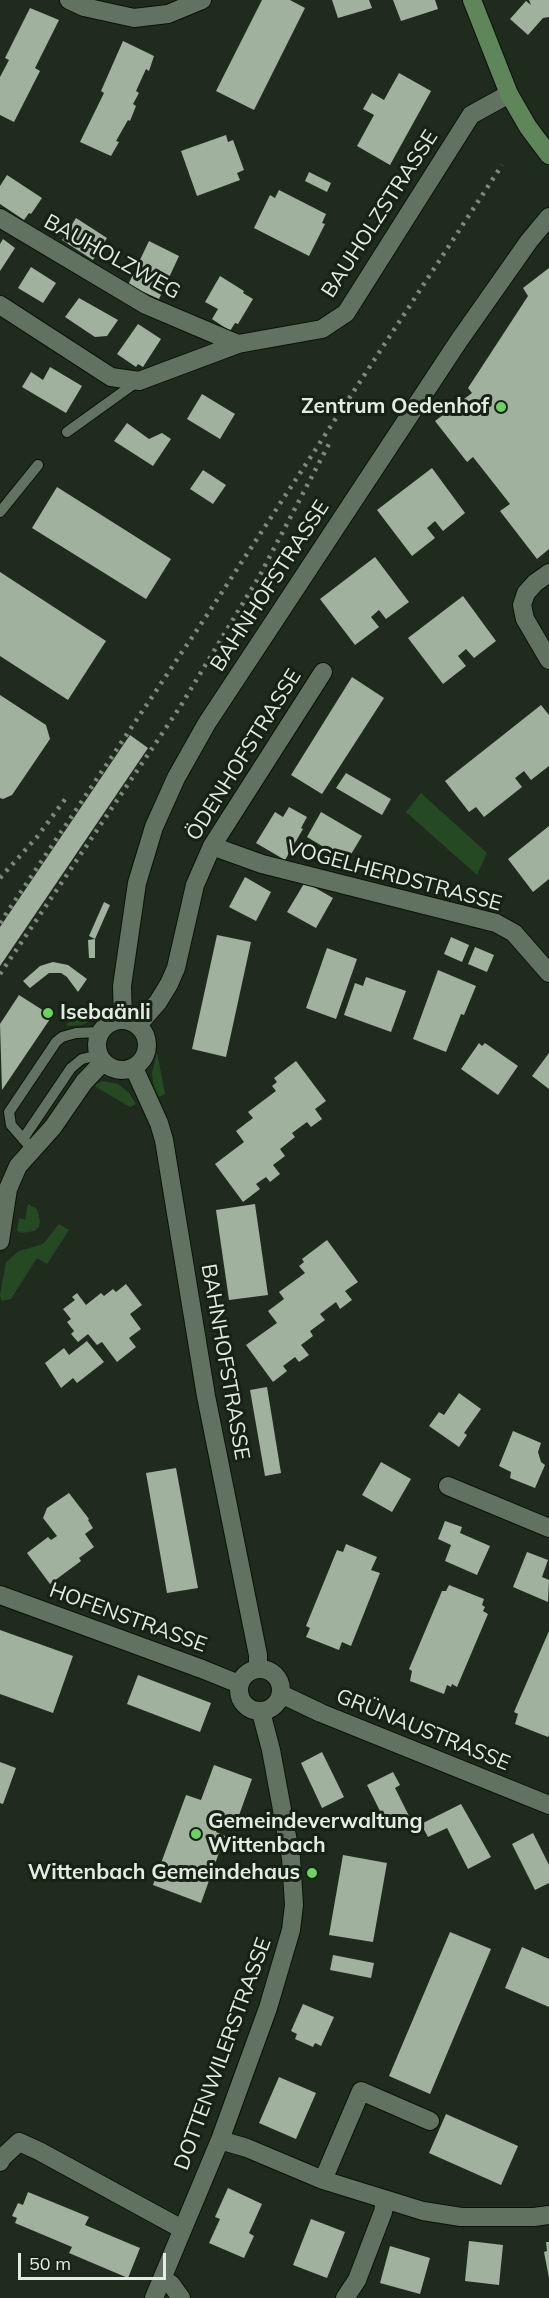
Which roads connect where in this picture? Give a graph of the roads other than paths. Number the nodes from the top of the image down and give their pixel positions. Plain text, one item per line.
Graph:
1 (69, 0) edge
2 (202, 0) edge
3 (472, 0) edge
4 (509, 94) junction
5 (549, 155) edge
6 (549, 217) edge
7 (0, 218) edge
8 (0, 305) edge
9 (238, 344) junction
10 (139, 381) junction
11 (67, 432) dead end
12 (38, 465) dead end
13 (0, 512) edge
14 (542, 578) edge
15 (549, 660) edge
16 (323, 672) dead end
17 (212, 846) junction
18 (549, 973) edge
19 (131, 1022) junction
20 (100, 1032) junction
21 (101, 1059) junction
22 (134, 1068) junction
23 (28, 1144) junction
24 (0, 1241) edge
25 (448, 1486) dead end
26 (549, 1527) edge
27 (0, 1595) edge
28 (258, 1669) junction
29 (239, 1684) junction
30 (281, 1694) junction
31 (261, 1712) junction
32 (549, 1805) edge
33 (430, 2121) dead end
34 (220, 2140) junction
35 (0, 2162) edge
36 (323, 2180) junction
37 (385, 2200) junction
38 (549, 2215) edge
39 (182, 2229) junction
40 (162, 2279) junction
41 (154, 2298) edge
42 (181, 2298) edge
43 (345, 2298) edge

1 - 2 street
3 - 4 main road
4 - 5 main road
4 - 9 street, BAUHOLZSTRASSE
6 - 19 street, BAHNHOFSTRASSE
7 - 9 street, BAUHOLZWEG
8 - 10 street
9 - 10 street, BAUHOLZSTRASSE
10 - 11 lane, BAUHOLZSTRASSE
12 - 13 lane
14 - 15 street
16 - 17 street, ÖDENHOFSTRASSE
17 - 18 street, VOGELHERDSTRASSE
17 - 19 street, ÖDENHOFSTRASSE
19 - 20 street
19 - 22 street
20 - 21 street
20 - 23 lane
21 - 22 street
21 - 23 street
22 - 28 street, BAHNHOFSTRASSE
23 - 24 street
25 - 26 street
27 - 29 street, HOFENSTRASSE
28 - 29 street
28 - 30 street
29 - 31 street
30 - 31 street
30 - 32 street, GRÜNAUSTRASSE
31 - 34 street, DOTTENWILERSTRASSE
33 - 36 street
34 - 36 street
34 - 39 street, DOTTENWILERSTRASSE
35 - 39 street
36 - 37 street
37 - 38 street
37 - 43 street
39 - 40 street, DOTTENWILERSTRASSE
40 - 41 street, DOTTENWILERSTRASSE
40 - 42 street

